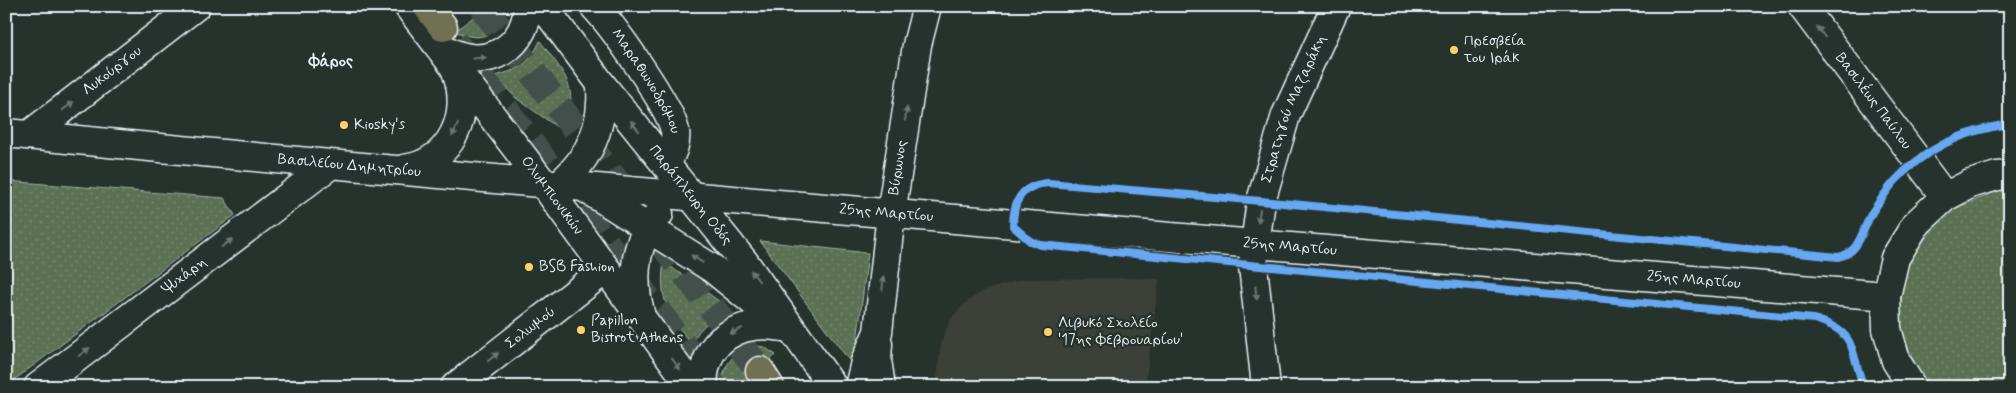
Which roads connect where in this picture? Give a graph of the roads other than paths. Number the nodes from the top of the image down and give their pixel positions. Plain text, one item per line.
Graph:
1 (196, 6) edge
2 (408, 6) edge
3 (528, 6) edge
4 (543, 6) edge
5 (594, 6) edge
6 (927, 6) edge
7 (1336, 6) edge
8 (1802, 6) edge
9 (435, 25) edge
10 (454, 67) junction
11 (601, 84) junction
12 (18, 134) edge
13 (666, 164) junction
14 (330, 165) junction
15 (397, 170) junction
16 (2010, 175) edge
17 (562, 185) junction
18 (685, 196) junction
19 (1945, 197) junction
20 (891, 214) junction
21 (649, 228) junction
22 (1254, 244) junction
23 (606, 269) junction
24 (1886, 296) junction
25 (640, 315) junction
26 (878, 332) junction
27 (793, 336) junction
28 (44, 385) edge
29 (455, 387) edge
30 (692, 387) edge
31 (703, 387) edge
32 (834, 387) edge
33 (860, 387) edge
34 (881, 387) edge
35 (1266, 387) edge
36 (1912, 387) edge

12 -> 1 street, Λυκούργου
2 - 9 street, Ολυμπιονικών
9 -> 3 street
4 - 11 street, Παράπλευρη Οδός
5 - 13 street, Μαραθωνοδρόμου
20 -> 6 street, Βύρωνος
7 -> 22 street, Στρατηγού Μαζαράκη
19 -> 8 street, Βασιλέως Παύλου
9 - 10 street, Ολυμπιονικών
10 -> 15 street
10 - 17 street, Ολυμπιονικών
13 -> 11 street, Παράπλευρη Οδός
11 - 17 street
12 - 14 street, Βασιλείου Δημητρίου
13 - 18 street, Παράπλευρη Οδός
14 - 15 street, Βασιλείου Δημητρίου
28 -> 14 street, Ψυχάρη
15 - 17 street, Βασιλείου Δημητρίου
16 - 19 street
17 - 18 street, Βασιλείου Δημητρίου
17 - 21 street
17 - 23 street, Ολυμπιονικών
18 - 20 street, 25ης Μαρτίου
18 - 21 street
27 -> 18 street, Παράπλευρη Οδός
19 - 24 street
20 - 22 street, 25ης Μαρτίου
26 -> 20 street, Βύρωνος
21 - 25 street
27 -> 21 street
22 - 24 street, 25ης Μαρτίου
22 -> 35 street, Στρατηγού Μαζαράκη
23 - 25 street, Ολυμπιονικών
29 -> 23 street, Σολωμού
24 - 36 street
25 -> 30 street, Ολυμπιονικών
26 - 33 street, Βύρωνος
26 - 34 street
27 -> 31 street
27 - 32 street, Παράπλευρη Οδός

